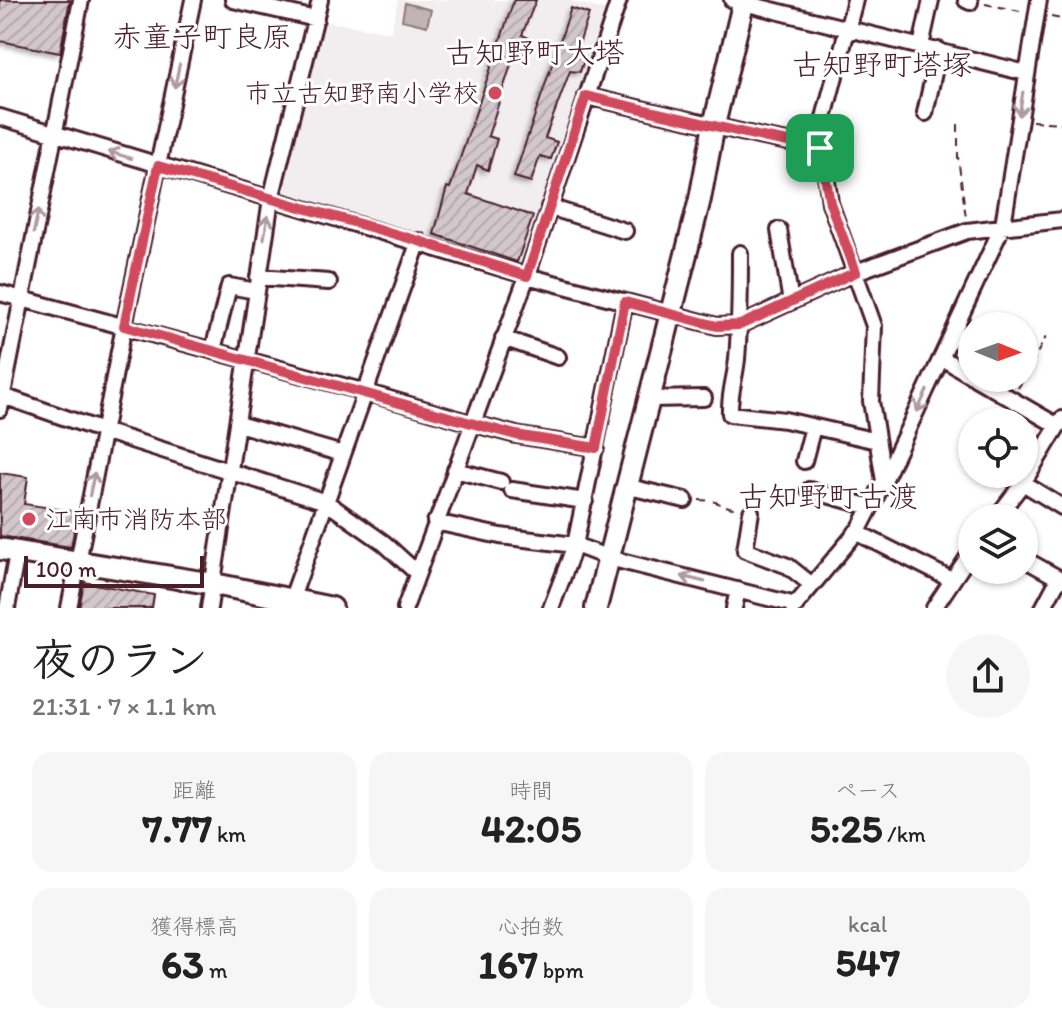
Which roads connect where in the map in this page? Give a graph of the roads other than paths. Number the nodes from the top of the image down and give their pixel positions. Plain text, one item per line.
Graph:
1 (81, 0) edge
2 (193, 0) edge
3 (233, 0) edge
4 (320, 0) edge
5 (619, 0) edge
6 (855, 0) edge
7 (931, 0) edge
8 (740, 1) edge
9 (1038, 7) edge
10 (316, 19) junction
11 (848, 28) junction
12 (921, 46) junction
13 (939, 50) junction
14 (1026, 73) junction
15 (586, 96) junction
16 (925, 113) dead end
17 (0, 117) edge
18 (714, 125) junction
19 (54, 135) junction
20 (820, 148) junction
21 (158, 166) junction
22 (271, 199) junction
23 (549, 207) junction
24 (1062, 220) edge
25 (1003, 225) junction
26 (779, 230) dead end
27 (625, 231) dead end
28 (419, 241) junction
29 (740, 253) dead end
30 (856, 272) junction
31 (527, 276) junction
32 (329, 282) dead end
33 (257, 284) junction
34 (0, 293) edge
35 (20, 297) junction
36 (625, 302) junction
37 (791, 302) junction
38 (670, 314) junction
39 (740, 325) junction
40 (124, 326) junction
41 (503, 338) junction
42 (213, 350) junction
43 (558, 357) dead end
44 (942, 358) junction
45 (246, 359) junction
46 (958, 368) edge
47 (365, 392) junction
48 (1003, 392) edge
49 (704, 398) dead end
50 (648, 399) junction
51 (1, 400) edge
52 (1060, 422) edge
53 (471, 423) junction
54 (238, 424) junction
55 (813, 427) junction
56 (103, 431) junction
57 (877, 441) junction
58 (596, 448) junction
59 (343, 454) junction
60 (1038, 458) edge
61 (804, 461) dead end
62 (455, 470) junction
63 (231, 471) junction
64 (884, 481) junction
65 (625, 486) junction
66 (1019, 488) edge
67 (1031, 488) edge
68 (809, 490) dead end
69 (685, 500) road end
70 (585, 501) junction
71 (326, 502) junction
72 (1007, 504) edge
73 (871, 507) junction
74 (1062, 507) edge
75 (751, 512) road end
76 (435, 522) junction
77 (856, 532) junction
78 (575, 545) junction
79 (8, 551) edge
80 (609, 558) junction
81 (76, 561) junction
82 (1038, 567) edge
83 (958, 571) edge
84 (417, 573) junction
85 (1060, 579) edge
86 (952, 580) junction
87 (214, 584) junction
88 (812, 585) junction
89 (738, 590) junction
90 (292, 598) junction
91 (794, 606) edge
92 (938, 607) edge
93 (7, 608) edge
94 (69, 608) edge
95 (209, 608) edge
96 (332, 608) edge
97 (405, 608) edge
98 (551, 608) edge
99 (596, 608) edge
100 (734, 608) edge
101 (1043, 608) edge

1 - 19 street
2 -> 21 street
3 - 10 street
4 - 10 street
5 - 15 street
6 - 11 street
7 - 12 street
8 - 11 street
8 - 18 main road
9 - 14 street
10 - 22 street
11 - 12 street
11 - 20 street
12 - 13 street
13 - 14 street
13 - 16 street
14 -> 25 street
15 - 18 street
15 - 23 street
17 - 19 street
18 - 20 street
18 - 38 main road
21 -> 19 street
35 -> 19 street
20 - 30 street
21 - 22 street
21 - 40 street
22 - 28 street
33 -> 22 street
23 - 27 street
23 - 31 street
24 - 25 street
25 - 30 street
25 - 44 street
26 - 37 street
28 - 31 street
28 - 47 street
29 - 39 street
30 - 37 street
30 - 57 street
31 - 36 street
31 - 41 street
32 - 33 street
33 - 42 street
33 - 45 street
34 - 35 street
35 - 40 street
35 - 51 street
36 - 38 street
36 - 58 street
37 - 39 street
38 - 39 street
38 - 50 main road
39 - 55 street
40 - 42 street
40 - 56 street
41 - 43 street
41 - 53 street
42 - 45 street
44 - 46 street
44 -> 64 street
45 - 47 street
45 - 54 street
47 - 53 street
47 - 59 street
48 - 52 street
49 - 50 street
50 - 65 main road
51 - 56 street
52 - 60 street
53 - 58 street
53 - 62 street
54 - 59 street
54 - 63 street
55 - 57 street
55 - 61 street
56 - 63 street
81 -> 56 street
57 - 64 street
58 - 70 street
59 - 71 street
62 - 70 street
62 - 76 street
63 - 71 street
63 - 87 street
64 - 73 street
65 - 69 street
65 - 80 main road
66 - 72 street
67 - 74 street
68 - 73 street
70 - 78 street
71 - 84 street
71 - 90 street
73 - 77 street
75 - 88 street
76 - 78 street
76 - 84 street
77 - 86 street
77 - 88 street
78 - 80 street
78 - 98 street
79 - 81 main road
79 - 93 street
89 -> 80 street
80 - 99 main road
81 - 87 main road
81 - 94 street
82 - 85 street
83 - 86 street
84 - 97 street
85 - 101 street
86 - 92 street
87 - 90 main road
87 - 95 street
88 - 91 street
89 - 91 street
89 - 100 street
90 - 96 main road

